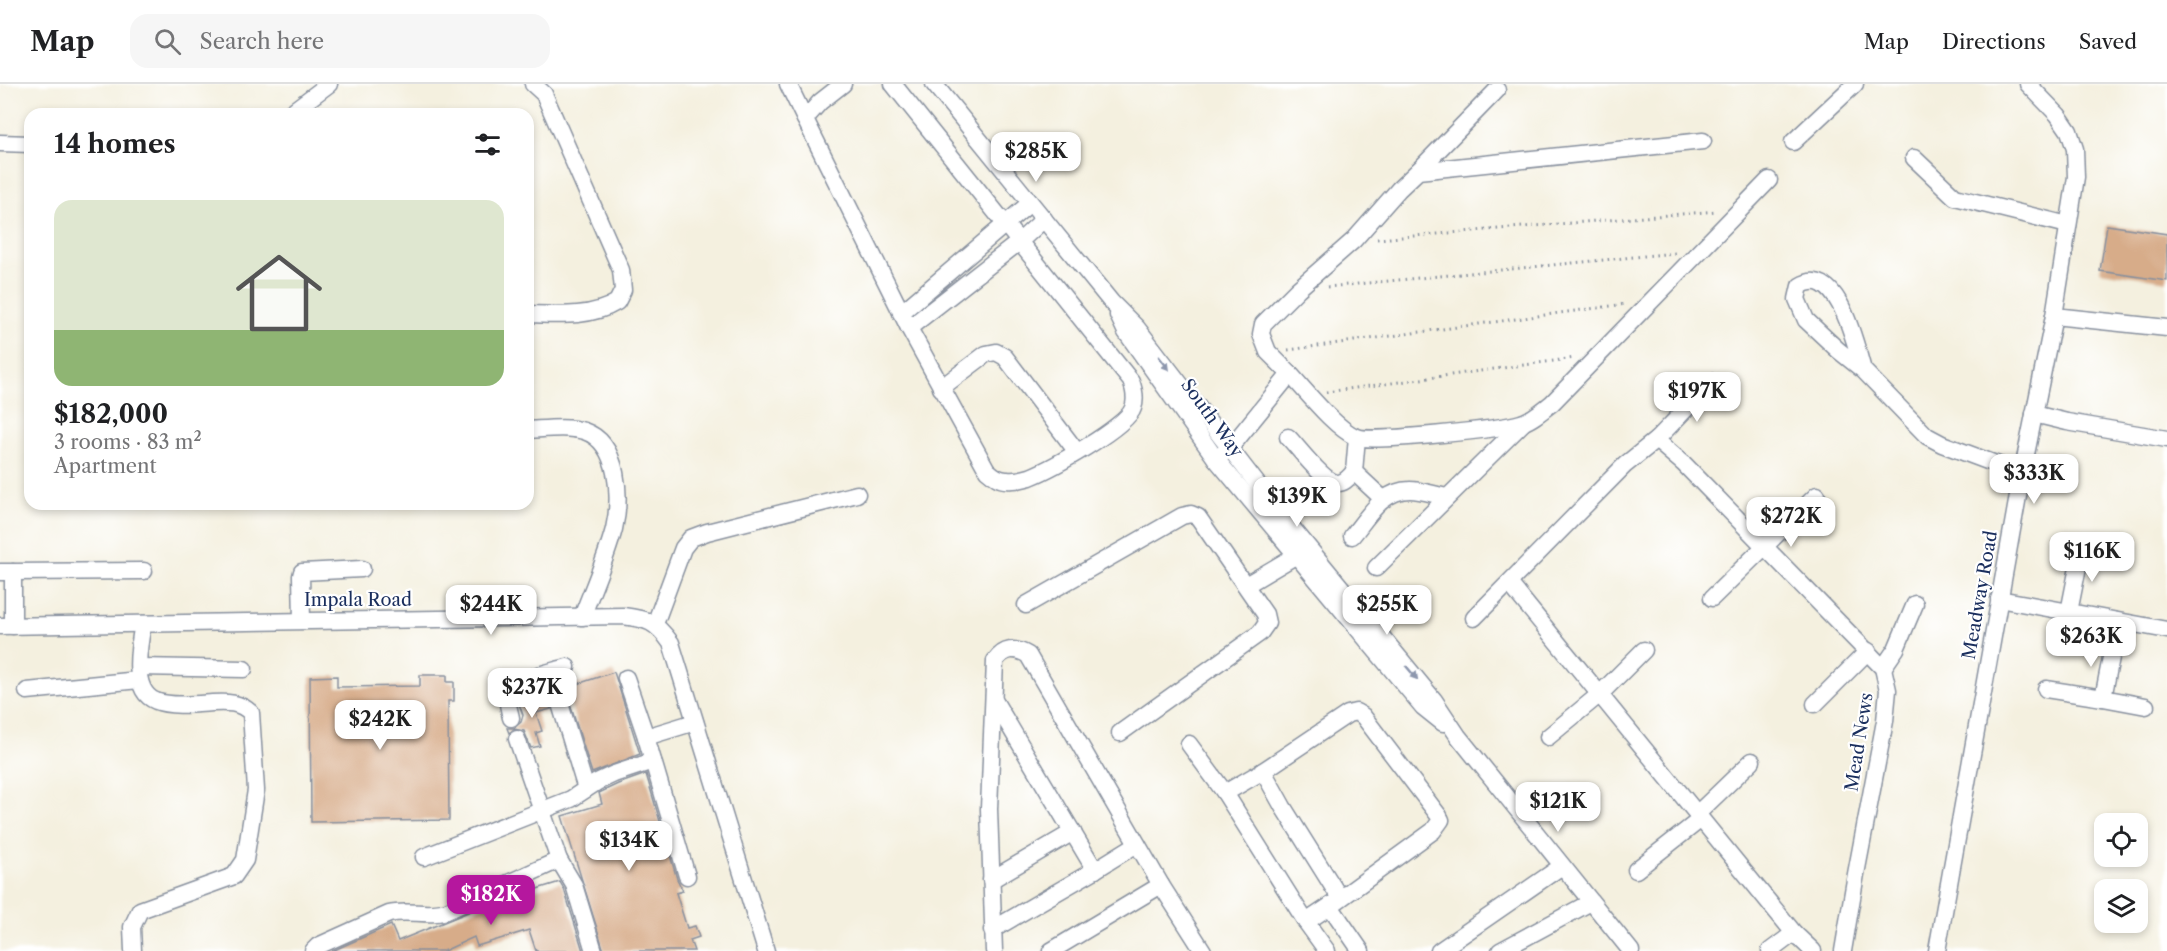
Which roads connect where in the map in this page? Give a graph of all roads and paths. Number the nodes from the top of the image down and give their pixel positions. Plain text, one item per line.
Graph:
1 (329, 84) edge
2 (533, 84) edge
3 (788, 84) edge
4 (843, 84) edge
5 (893, 84) edge
6 (934, 84) edge
7 (1855, 84) edge
8 (2028, 84) edge
9 (1497, 90) dead end
10 (297, 108) edge
11 (805, 118) junction
12 (1702, 141) dead end
13 (1793, 142) dead end
14 (0, 143) edge
15 (24, 144) edge
16 (1914, 158) dead end
17 (1418, 171) junction
18 (1769, 180) dead end
19 (1030, 203) junction
20 (1741, 209) junction
21 (1044, 219) junction
22 (1005, 224) junction
23 (2068, 225) junction
24 (1354, 240) junction
25 (1019, 242) junction
26 (1701, 250) junction
27 (1298, 289) junction
28 (1652, 301) junction
29 (1112, 303) junction
30 (901, 312) junction
31 (534, 314) edge
32 (2054, 316) junction
33 (909, 328) junction
34 (2167, 328) edge
35 (1268, 352) junction
36 (1600, 354) junction
37 (1863, 370) junction
38 (1290, 374) junction
39 (1712, 382) dead end
40 (941, 388) junction
41 (1309, 394) junction
42 (2034, 414) junction
43 (1523, 423) junction
44 (534, 430) edge
45 (1288, 437) dead end
46 (1357, 437) junction
47 (2167, 439) edge
48 (1656, 440) junction
49 (1230, 448) junction
50 (1077, 452) junction
51 (1216, 459) junction
52 (1354, 472) junction
53 (2021, 479) junction
54 (857, 494) dead end
55 (1817, 495) dead end
56 (1447, 497) junction
57 (1383, 498) junction
58 (1352, 536) dead end
59 (1764, 546) junction
60 (2082, 547) dead end
61 (1302, 551) junction
62 (1376, 568) dead end
63 (362, 569) dead end
64 (144, 571) dead end
65 (6, 572) edge
66 (1509, 583) junction
67 (1246, 585) junction
68 (1712, 598) dead end
69 (2000, 599) junction
70 (1915, 604) dead end
71 (1026, 605) dead end
72 (2069, 612) junction
73 (582, 617) junction
74 (1474, 618) dead end
75 (302, 620) junction
76 (2118, 622) junction
77 (143, 624) junction
78 (655, 624) junction
79 (6, 626) edge
80 (2167, 630) edge
81 (1644, 650) dead end
82 (1868, 651) junction
83 (567, 667) dead end
84 (1883, 668) junction
85 (244, 669) dead end
86 (139, 673) junction
87 (626, 678) dead end
88 (2046, 689) dead end
89 (27, 691) dead end
90 (1600, 694) junction
91 (558, 698) dead end
92 (2103, 698) junction
93 (993, 700) junction
94 (1815, 704) dead end
95 (2146, 706) dead end
96 (511, 718) dead end
97 (695, 722) junction
98 (1120, 732) dead end
99 (646, 736) junction
100 (1548, 737) dead end
101 (517, 739) dead end
102 (1189, 744) dead end
103 (1752, 761) dead end
104 (653, 762) junction
105 (1263, 771) junction
106 (586, 789) junction
107 (1225, 794) junction
108 (542, 810) junction
109 (1699, 816) junction
110 (1073, 832) junction
111 (1137, 844) junction
112 (424, 857) dead end
113 (559, 860) junction
114 (1562, 866) junction
115 (1095, 870) junction
116 (1636, 870) dead end
117 (687, 876) dead end
118 (991, 880) junction
119 (1161, 885) junction
120 (1335, 902) junction
121 (1591, 902) junction
122 (1306, 922) junction
123 (992, 930) junction
124 (1794, 933) junction
125 (133, 951) edge
126 (313, 951) edge
127 (594, 951) edge
128 (766, 951) edge
129 (994, 951) edge
130 (1051, 951) edge
131 (1203, 951) edge
132 (1327, 951) edge
133 (1362, 951) edge
134 (1439, 951) edge
135 (1500, 951) edge
136 (1631, 951) edge
137 (1770, 951) edge
138 (1813, 951) edge
139 (1844, 951) edge
140 (1937, 951) edge

1 - 10 street
2 - 31 street
3 - 11 street
4 - 11 street
5 - 22 street
6 - 19 street, South Way
7 - 13 street
8 - 23 street, Meadway Road
9 - 17 street
11 - 30 street
12 - 17 street
14 - 15 street
16 - 23 street
17 - 24 street
18 - 20 street
19 - 21 street, South Way
19 - 22 street
20 - 24 path
20 - 26 street
21 - 25 street
21 - 29 street, South Way
22 - 25 street
22 - 30 street
23 - 32 street, Meadway Road
24 - 27 street
25 - 33 street
25 - 50 street
26 - 27 path
26 - 28 street
27 - 35 street
28 - 35 path
28 - 36 street
29 -> 49 street, South Way
29 - 51 street, South Way
30 - 33 street
32 - 34 street
32 - 42 street, Meadway Road
33 - 40 street
35 - 38 street
36 - 41 path
36 - 43 street
37 - 37 street
37 - 53 street
38 - 41 street
38 - 49 street
39 - 48 street
40 - 50 street
40 - 50 street
41 - 46 street
42 - 47 street
42 - 53 street, Meadway Road
43 - 46 street
43 - 56 street
44 - 73 street
45 - 52 street
46 - 52 street
48 - 59 street, Mead News
48 - 66 street
49 - 51 street
49 - 61 street, South Way
51 - 61 street, South Way
52 - 57 street
53 - 69 street, Meadway Road
54 - 78 street
55 - 59 street
56 - 57 street
56 - 62 street
57 - 58 street
59 - 68 street
59 - 82 street, Mead News
60 - 72 street
61 - 67 street
61 - 114 street, South Way
63 - 75 street
64 - 65 street
65 - 79 street
66 - 74 street
66 - 90 street
67 - 71 street
67 - 98 street
69 - 72 street
69 - 140 street, Meadway Road
70 - 84 street
72 - 76 street
73 - 75 street, Impala Road
73 - 78 street, Impala Road
75 - 77 street, Impala Road
76 - 80 street
76 - 92 street
77 - 79 street, Impala Road
77 - 86 street
78 - 97 street
81 - 90 street
82 - 84 street, Mead News
82 - 94 street
83 - 96 street
84 - 139 street, Mead News
85 - 86 street
86 - 89 street
86 - 125 street
87 - 99 street
88 - 92 street
90 - 100 street
90 - 109 street
91 - 106 street
92 - 95 street
93 - 110 street
93 - 111 street
93 - 118 street
97 - 99 street
97 - 128 street
99 - 104 street
101 - 108 street
102 - 107 street
103 - 109 street
104 - 106 street
104 - 117 street
105 - 107 street
105 - 120 street
105 - 120 street
106 - 108 street
107 - 122 street
108 - 112 street
108 - 113 street
109 - 116 street
109 - 124 street
110 - 115 street
110 - 118 street
111 - 115 street
111 - 119 street
113 - 126 street
113 - 127 street
114 - 121 street, South Way
114 - 134 street
115 - 123 street
118 - 123 street
119 - 130 street
119 - 131 street
120 - 122 street
120 - 133 street
121 - 135 street
121 - 136 street, South Way
122 - 132 street
123 - 129 street
124 - 137 street
124 - 138 street

